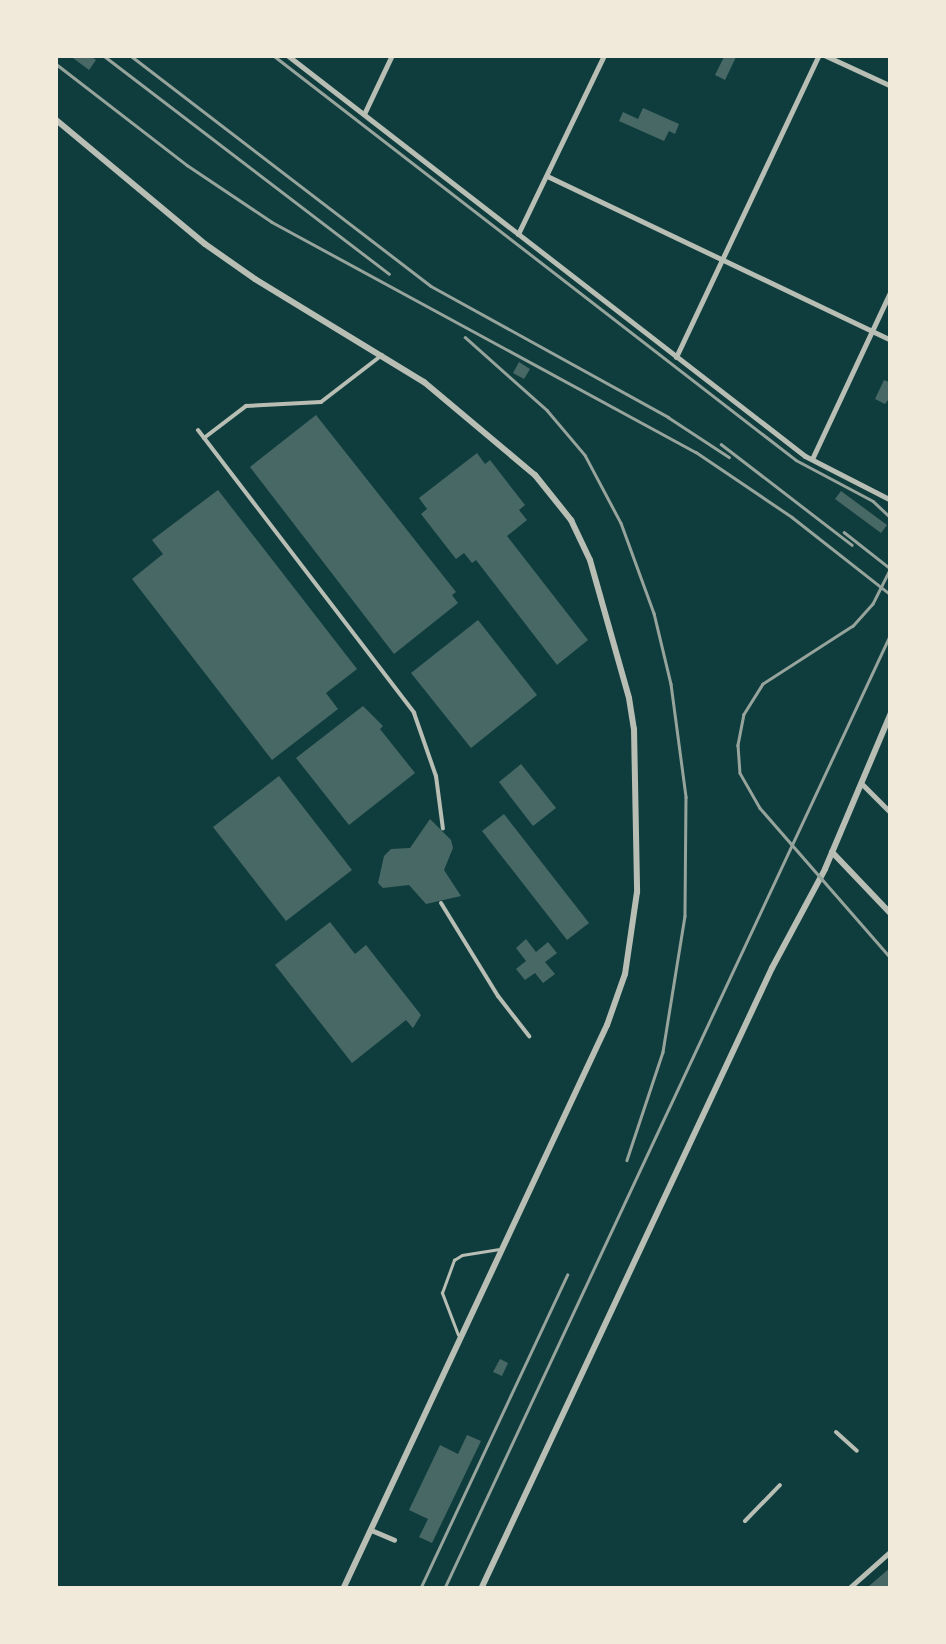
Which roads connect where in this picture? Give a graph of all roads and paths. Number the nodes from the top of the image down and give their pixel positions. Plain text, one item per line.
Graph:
1 (287, 55) edge
2 (392, 55) edge
3 (604, 55) edge
4 (821, 55) edge
5 (891, 86) edge
6 (364, 114) junction
7 (55, 119) edge
8 (548, 176) junction
9 (518, 234) junction
10 (724, 259) junction
11 (891, 290) edge
12 (872, 331) junction
13 (891, 340) edge
14 (382, 356) junction
15 (676, 357) junction
16 (198, 430) dead end
17 (204, 438) junction
18 (811, 460) junction
19 (891, 500) edge
20 (890, 718) edge
21 (860, 781) junction
22 (891, 812) edge
23 (443, 829) dead end
24 (832, 852) junction
25 (441, 903) dead end
26 (891, 914) edge
27 (529, 1036) dead end
28 (504, 1246) junction
29 (460, 1342) junction
30 (836, 1432) dead end
31 (857, 1452) dead end
32 (780, 1485) dead end
33 (745, 1521) dead end
34 (371, 1530) junction
35 (394, 1540) dead end
36 (891, 1552) edge
37 (343, 1589) edge
38 (481, 1589) edge
39 (848, 1589) edge

1 - 6 street
2 - 6 street
3 - 8 street
4 - 5 street
4 - 10 street
6 - 9 street
7 - 14 street
8 - 9 street
8 - 10 street
9 - 15 street
10 - 12 street
10 - 15 street
11 - 12 street
12 - 13 street
12 - 18 street
14 - 17 street
14 - 28 street
15 - 18 street
16 - 17 street
17 - 23 street
18 - 19 street
20 - 21 street
21 - 22 street
21 - 24 street
24 - 26 street
24 - 38 street
25 - 27 street
28 - 29 street
28 - 29 lane
29 - 34 street
30 - 31 street
32 - 33 street
34 - 35 street
34 - 37 street
36 - 39 street

